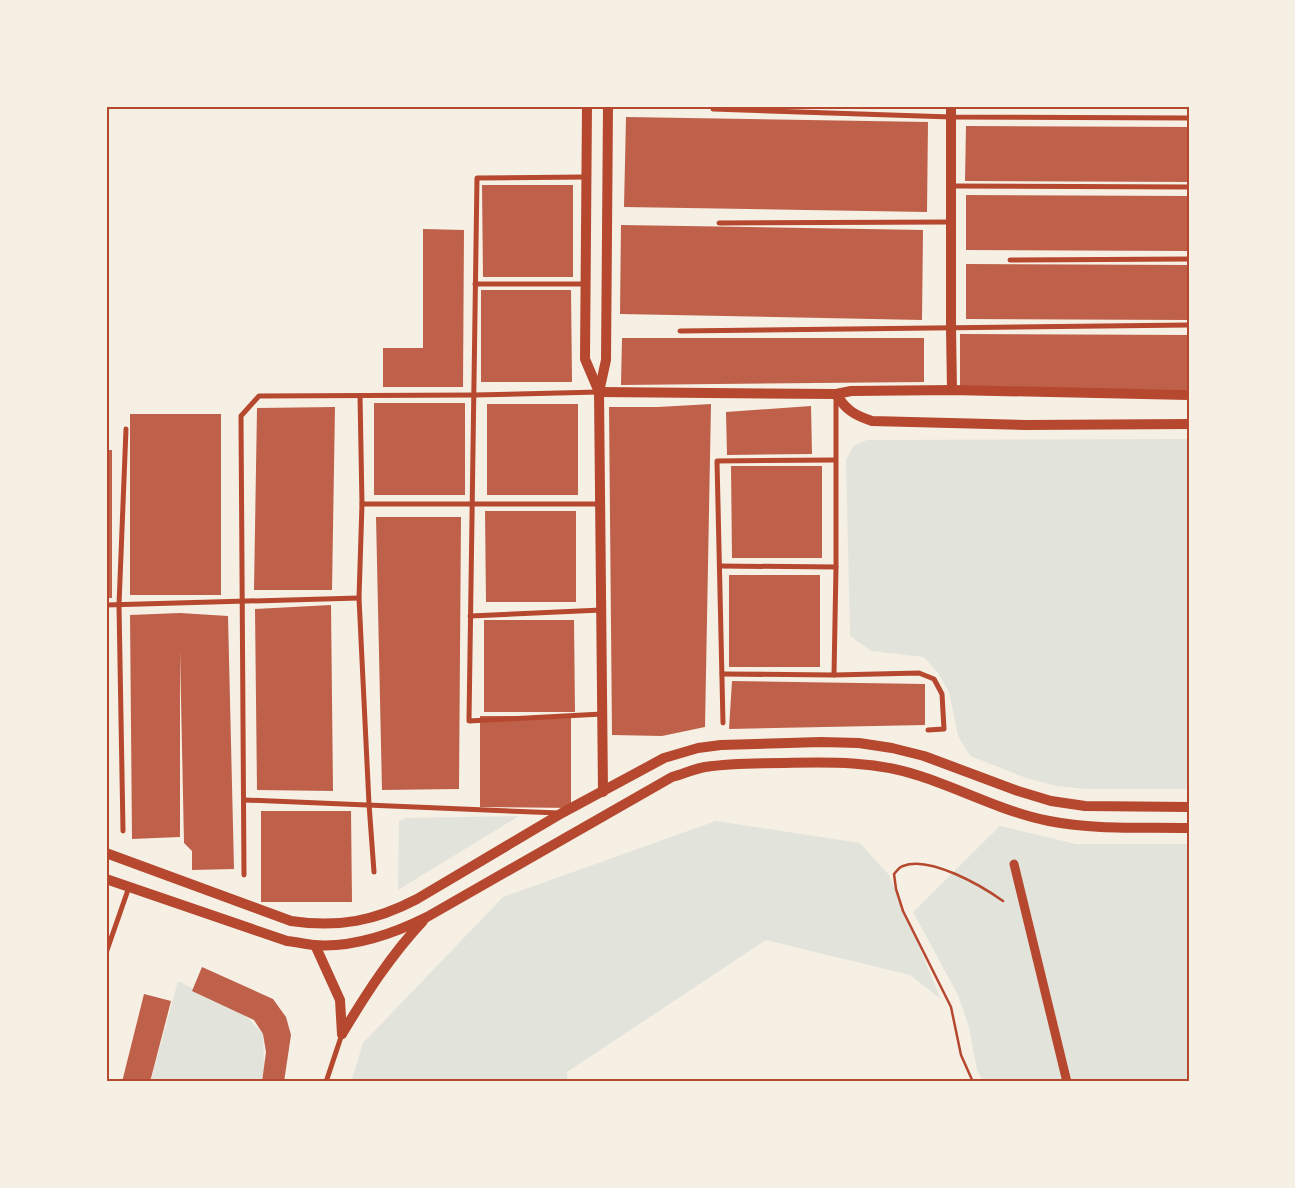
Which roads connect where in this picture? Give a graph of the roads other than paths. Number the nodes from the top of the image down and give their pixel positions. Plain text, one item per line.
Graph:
1 (587, 106) edge
2 (608, 106) edge
3 (713, 110) dead end
4 (951, 112) edge
5 (1189, 118) edge
6 (586, 177) junction
7 (951, 186) junction
8 (1189, 187) edge
9 (950, 222) junction
10 (719, 223) dead end
11 (1010, 260) dead end
12 (1189, 260) edge
13 (475, 284) junction
14 (586, 284) junction
15 (1189, 325) edge
16 (950, 328) junction
17 (680, 331) dead end
18 (952, 390) junction
19 (599, 392) junction
20 (836, 394) junction
21 (474, 395) junction
22 (1189, 395) edge
23 (360, 396) junction
24 (1189, 424) edge
25 (126, 430) dead end
26 (835, 460) junction
27 (473, 503) junction
28 (362, 504) junction
29 (600, 504) junction
30 (720, 566) junction
31 (836, 567) junction
32 (359, 598) junction
33 (243, 602) junction
34 (106, 605) edge
35 (119, 605) junction
36 (601, 610) junction
37 (470, 616) junction
38 (722, 674) junction
39 (834, 675) junction
40 (602, 714) junction
41 (722, 723) dead end
42 (928, 730) dead end
43 (603, 792) junction
44 (245, 800) junction
45 (369, 804) junction
46 (1189, 807) edge
47 (562, 813) junction
48 (1189, 828) edge
49 (123, 831) dead end
50 (106, 853) edge
51 (1014, 864) dead end
52 (374, 872) dead end
53 (244, 875) dead end
54 (106, 879) edge
55 (129, 887) junction
56 (427, 917) junction
57 (315, 945) junction
58 (106, 952) edge
59 (342, 1034) junction
60 (326, 1082) edge
61 (1067, 1082) edge

1 - 6 main road
2 - 19 main road
3 - 4 street
4 - 5 street
4 - 7 main road
6 - 13 street
6 - 14 main road
7 - 8 street
7 - 9 main road
9 - 10 street
9 - 16 main road
11 - 12 street
13 - 14 street
13 - 21 street
14 - 19 main road
15 - 16 street
16 - 17 street
16 - 18 main road
18 - 20 main road
18 - 22 main road
19 - 20 main road
19 - 21 street
19 - 29 main road
20 - 24 main road
20 - 26 street
21 - 23 street
21 - 27 street
23 - 28 street
23 - 33 street
25 - 35 street
26 - 30 street
26 - 31 street
27 - 28 street
27 - 29 street
27 - 37 street
28 - 32 street
29 - 36 main road
30 - 31 street
30 - 38 street
31 - 39 street
32 - 33 street
32 - 45 street
33 - 35 street
33 - 44 street
34 - 35 street
35 - 49 street
36 - 37 street
36 - 40 main road
37 - 40 street
38 - 39 street
38 - 41 street
39 - 42 street
40 - 43 main road
43 - 46 main road
43 - 47 main road
44 - 45 street
44 - 53 street
45 - 47 street
45 - 52 street
47 - 50 main road
48 - 56 main road
51 - 61 street
54 - 55 main road
55 - 57 main road
55 - 58 street
56 - 57 main road
56 - 59 main road
57 - 59 main road
59 - 60 street

